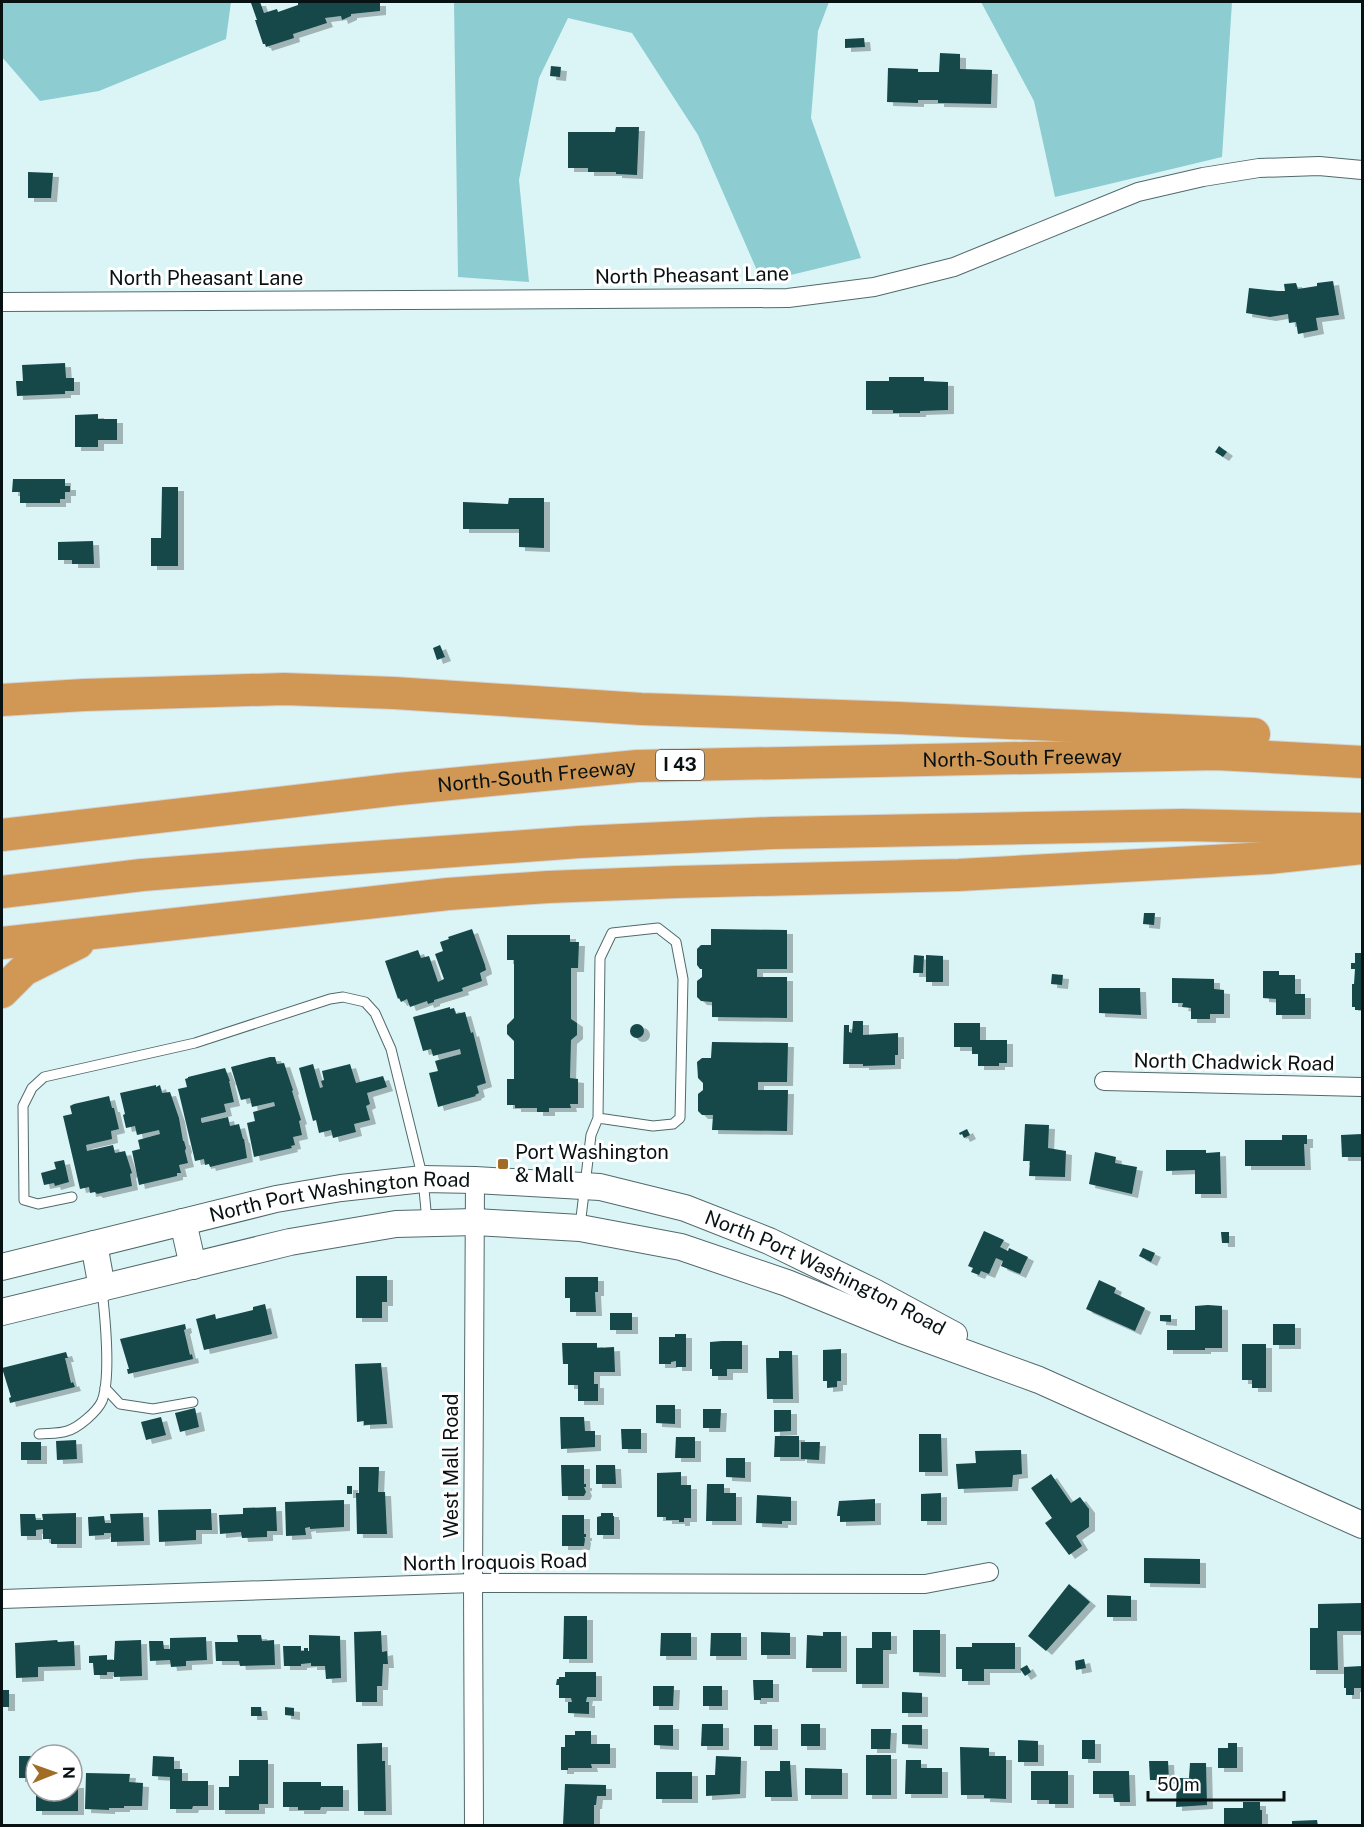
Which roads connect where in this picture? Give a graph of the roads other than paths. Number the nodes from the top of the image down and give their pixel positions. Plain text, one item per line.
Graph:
1 (1362, 170) edge
2 (2, 302) edge
3 (2, 682) edge
4 (84, 695) junction
5 (2, 700) edge
6 (1362, 747) edge
7 (1362, 762) edge
8 (1362, 829) edge
9 (2, 835) edge
10 (1362, 848) edge
11 (2, 892) edge
12 (108, 931) junction
13 (2, 943) edge
14 (2, 992) edge
15 (1104, 1081) dead end
16 (1362, 1087) edge
17 (598, 1118) junction
18 (423, 1179) junction
19 (475, 1180) junction
20 (584, 1186) junction
21 (72, 1197) dead end
22 (183, 1222) junction
23 (475, 1222) junction
24 (427, 1223) junction
25 (580, 1228) junction
26 (94, 1244) junction
27 (193, 1266) junction
28 (2, 1267) edge
29 (102, 1288) junction
30 (2, 1312) edge
31 (1040, 1380) junction
32 (105, 1388) junction
33 (193, 1402) dead end
34 (39, 1434) dead end
35 (1362, 1525) edge
36 (989, 1572) dead end
37 (473, 1583) junction
38 (2, 1599) edge
39 (474, 1826) edge

1 - 2 street, North Pheasant Lane
3 - 4 highway
4 - 5 highway
4 - 6 highway
7 - 9 highway, North-South Freeway / I 43
8 - 11 highway
10 - 12 highway
12 - 13 highway
12 - 14 highway
15 - 16 street, North Chadwick Road
17 - 17 lane
17 - 20 lane
18 - 19 main road, North Port Washington Road
18 - 21 lane
18 - 22 main road, North Port Washington Road
18 - 24 lane
19 - 20 main road, North Port Washington Road
19 - 23 street, West Mall Road
20 - 25 lane
20 - 31 main road, North Port Washington Road
22 - 26 main road, North Port Washington Road
22 - 27 main road
23 - 24 main road, North Port Washington Road
23 - 25 main road, North Port Washington Road
23 - 37 street, West Mall Road
24 - 27 main road, North Port Washington Road
25 - 31 main road, North Port Washington Road
26 - 28 main road, North Port Washington Road
26 - 29 main road
27 - 29 main road, North Port Washington Road
29 - 30 main road, North Port Washington Road
29 - 32 lane
31 - 35 main road, North Port Washington Road
32 - 33 lane
32 - 34 lane
36 - 37 street, North Iroquois Road
37 - 38 street, North Iroquois Road
37 - 39 street, West Mall Road

